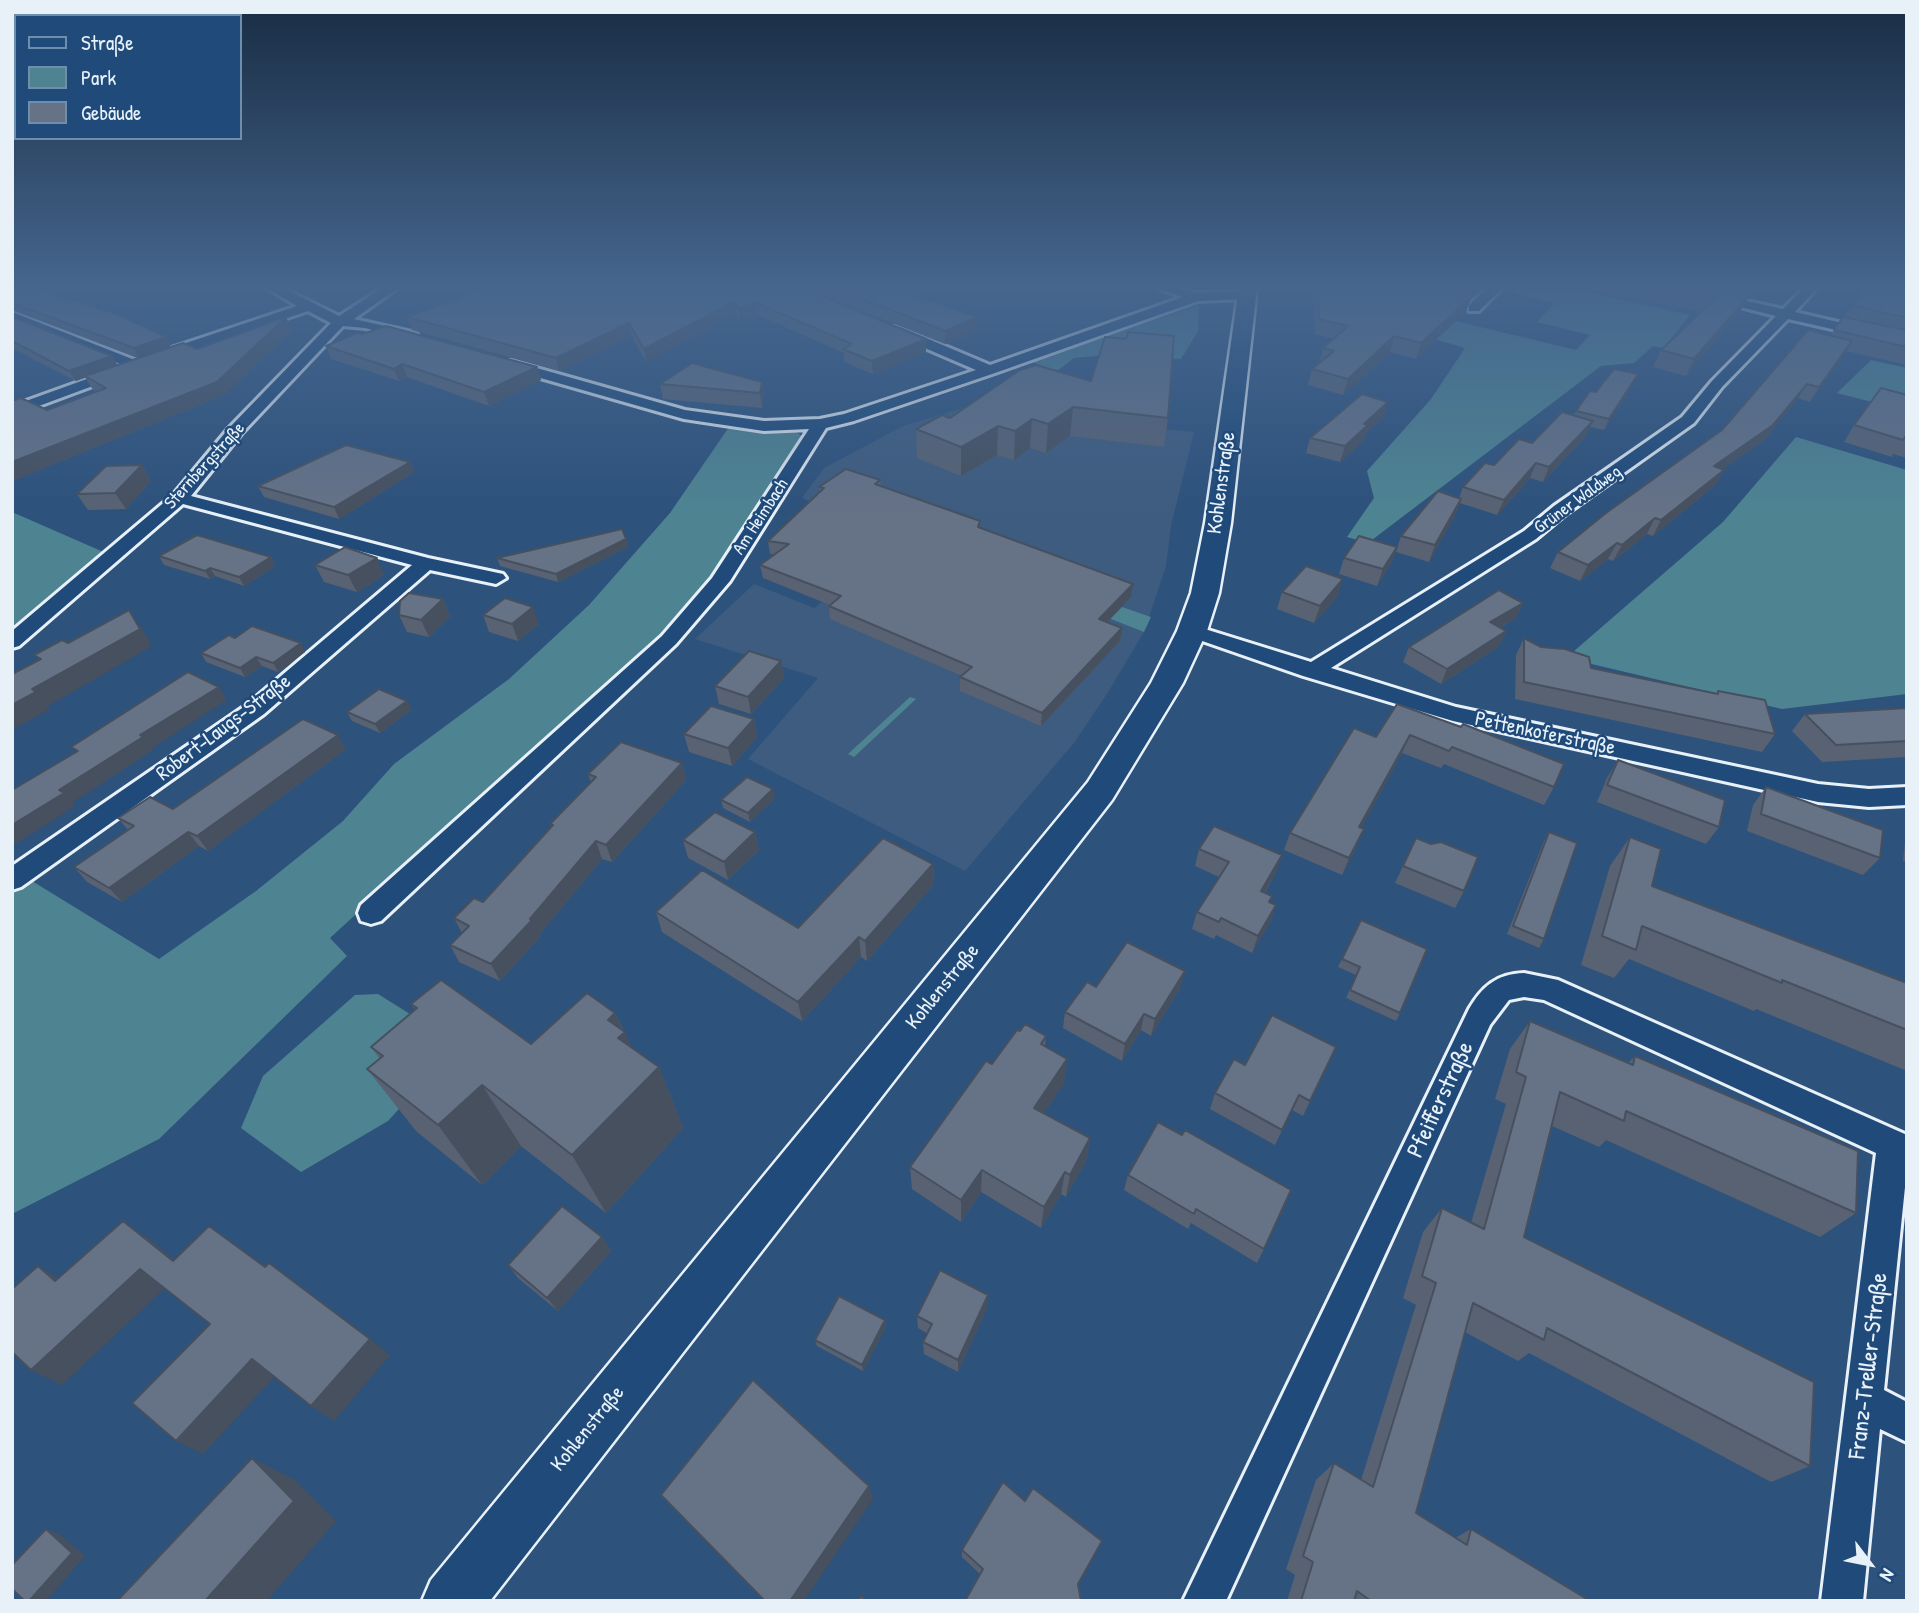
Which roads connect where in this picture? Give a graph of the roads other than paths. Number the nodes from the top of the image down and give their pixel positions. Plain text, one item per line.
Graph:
1 (128, 362) edge
2 (143, 362) edge
3 (301, 362) edge
4 (502, 362) edge
5 (972, 362) edge
6 (1012, 362) edge
7 (1238, 362) edge
8 (1738, 362) edge
9 (135, 365) junction
10 (990, 370) junction
11 (12, 411) edge
12 (820, 424) junction
13 (180, 498) junction
14 (426, 563) junction
15 (496, 578) dead end
16 (1192, 632) junction
17 (12, 642) edge
18 (1311, 671) junction
19 (1907, 796) edge
20 (12, 880) edge
21 (371, 913) dead end
22 (1900, 1148) edge
23 (1865, 1400) junction
24 (1907, 1423) edge
25 (452, 1601) edge
26 (1204, 1601) edge
27 (1842, 1601) edge

1 - 9 street
2 - 9 street
3 - 13 street, Sternbergstraße
4 - 12 street
5 - 10 street
6 - 10 street
7 - 16 main road, Kohlenstraße
8 - 18 street, Grüner Waldweg
9 - 11 street
10 - 12 street
12 - 21 street, Am Heimbach
13 - 14 street
13 - 17 street, Sternbergstraße
14 - 15 street
14 - 20 street, Robert-Laugs-Straße
16 - 18 street, Pettenkoferstraße
16 - 25 main road, Kohlenstraße
18 - 19 street, Pettenkoferstraße
22 - 23 street, Franz-Treller-Straße
22 - 26 street, Pfeifferstraße
23 - 24 street
23 - 27 street, Franz-Treller-Straße

